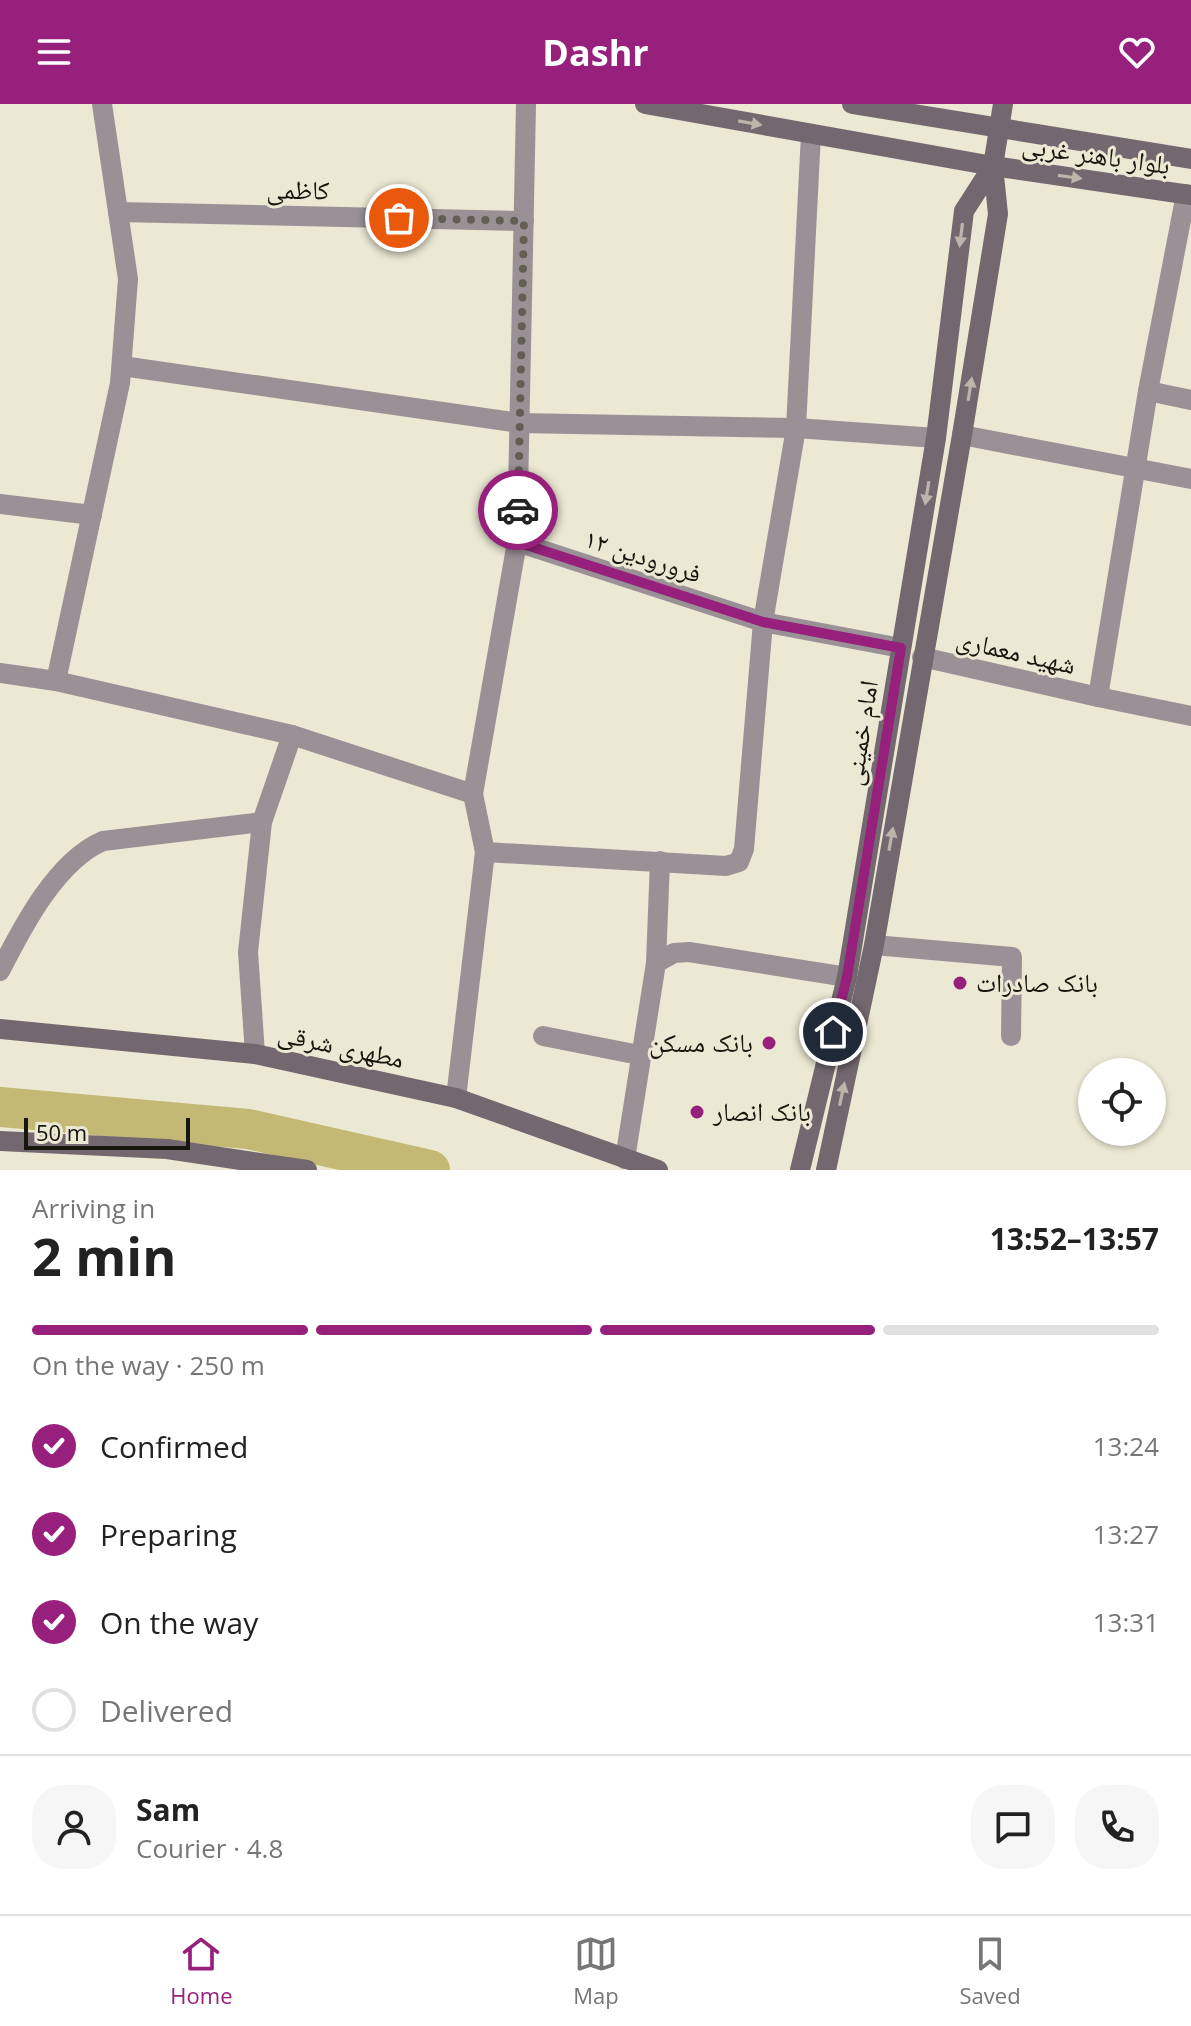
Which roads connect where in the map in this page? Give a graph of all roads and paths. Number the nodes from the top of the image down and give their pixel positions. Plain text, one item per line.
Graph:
1 (102, 104) edge
2 (526, 104) edge
3 (645, 104) edge
4 (852, 104) edge
5 (1003, 104) edge
6 (999, 129) junction
7 (811, 134) junction
8 (1191, 159) edge
9 (993, 166) junction
10 (1188, 195) edge
11 (118, 212) junction
12 (524, 221) junction
13 (122, 366) junction
14 (1148, 391) junction
15 (1191, 400) edge
16 (519, 423) junction
17 (796, 428) junction
18 (962, 435) junction
19 (936, 438) junction
20 (1135, 467) junction
21 (1191, 479) edge
22 (0, 504) edge
23 (92, 515) junction
24 (517, 542) junction
25 (763, 622) junction
26 (901, 648) junction
27 (922, 657) junction
28 (0, 673) edge
29 (56, 681) junction
30 (1098, 697) junction
31 (1191, 716) edge
32 (292, 735) junction
33 (473, 794) junction
34 (262, 822) junction
35 (485, 852) junction
36 (660, 861) junction
37 (874, 945) junction
38 (656, 963) junction
39 (0, 971) edge
40 (847, 977) junction
41 (0, 1029) edge
42 (543, 1036) dead end
43 (1011, 1036) dead end
44 (255, 1054) junction
45 (639, 1055) junction
46 (456, 1098) junction
47 (0, 1141) edge
48 (625, 1159) junction
49 (307, 1170) edge
50 (658, 1170) edge
51 (800, 1170) edge
52 (826, 1170) edge

1 - 11 street
2 - 12 street
3 -> 7 main road, بلوار باهنر غربی
4 - 6 main road, بلوار باهنر غربی
5 - 6 main road, امام خمینی
6 - 8 main road, بلوار باهنر غربی
6 - 9 main road, امام خمینی
7 - 9 main road, بلوار باهنر غربی
7 - 17 street
9 -> 10 main road, بلوار باهنر غربی
18 -> 9 main road, امام خمینی
9 -> 19 main road, امام خمینی
10 - 14 street
11 - 12 street, کاظمی
11 - 13 street
12 - 16 street
13 - 16 street
13 - 23 street
14 - 15 street
14 - 20 street
16 - 17 street
16 - 24 street
17 - 19 street
17 - 25 street
18 - 20 street
18 - 27 main road, امام خمینی
19 -> 26 main road, امام خمینی
20 - 21 street
20 - 30 street
22 - 23 street
23 - 29 street
24 - 25 street, ۱۲ فرورودین
24 - 33 street
25 - 26 street, ۱۲ فرورودین
25 - 36 street
26 - 40 main road, امام خمینی
27 - 30 street, شهید معماری
37 -> 27 main road, امام خمینی
28 - 29 street
29 - 32 street
30 - 31 street, شهید معماری
32 - 33 street
32 - 34 street
33 - 35 street
34 - 39 street
34 - 44 street
35 - 36 street
35 - 46 street
36 - 38 street
37 - 43 street
52 -> 37 main road, امام خمینی
38 - 40 street
38 - 45 street
40 - 51 main road, امام خمینی
41 - 44 main road, مطهری شرقی
42 - 45 street
44 - 46 main road, مطهری شرقی
45 - 48 street
46 - 48 main road, مطهری شرقی
47 - 49 main road
48 - 50 main road, مطهری شرقی

